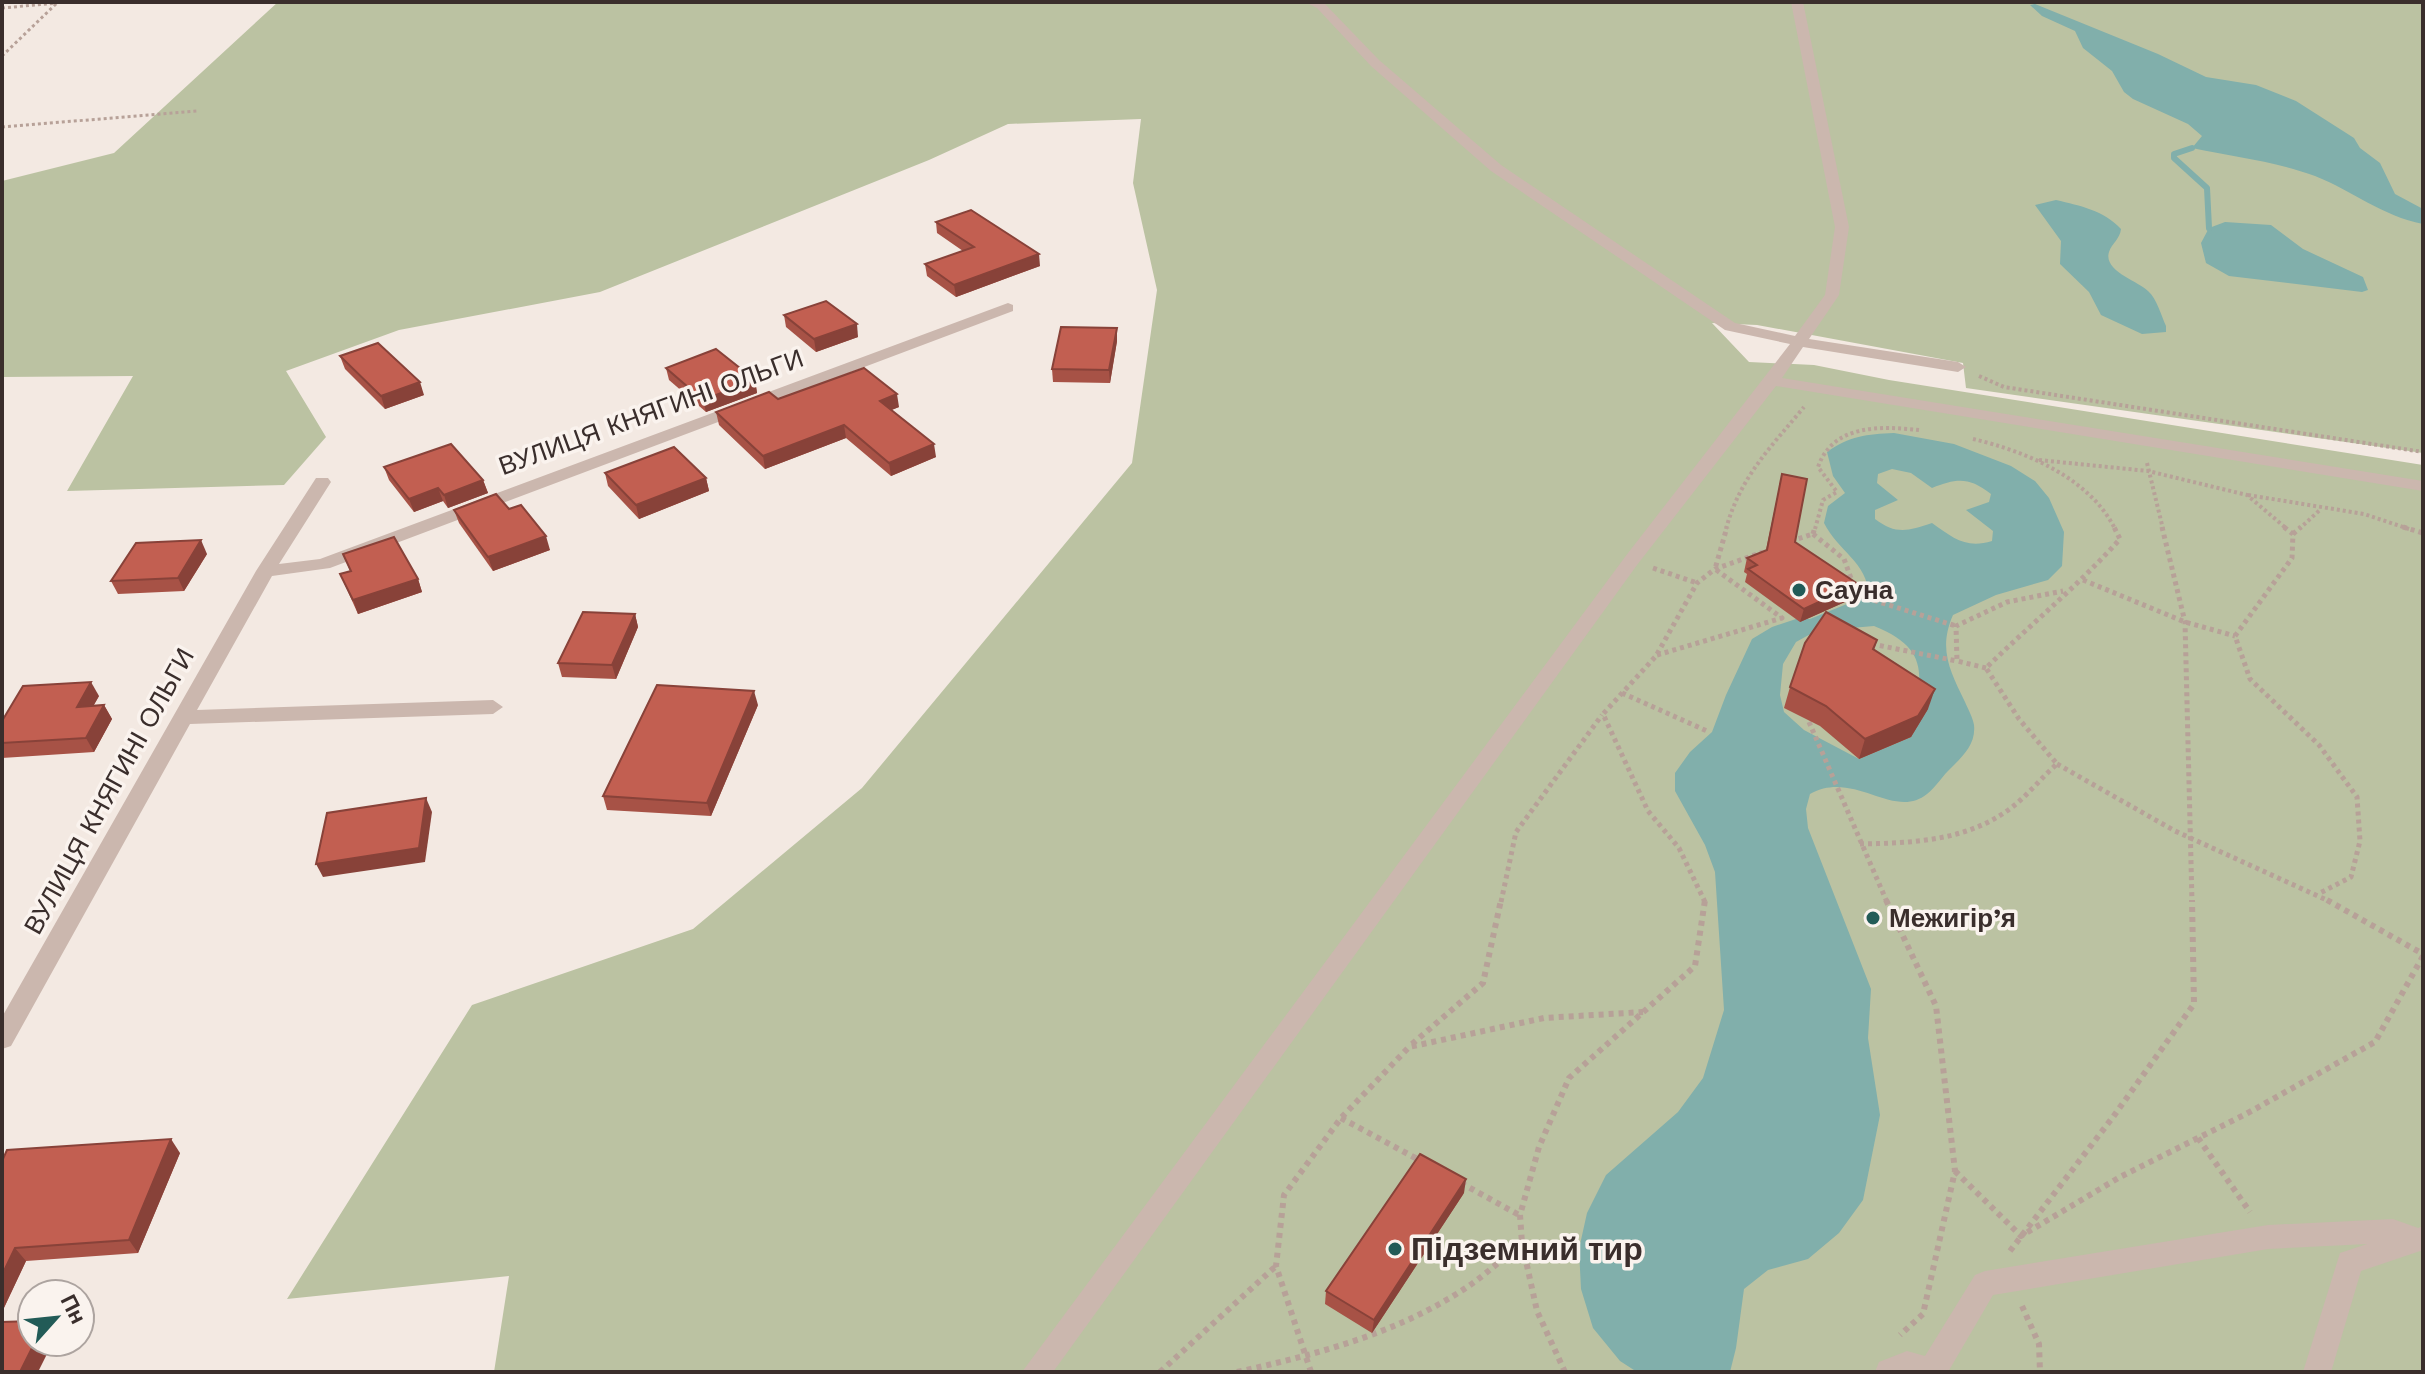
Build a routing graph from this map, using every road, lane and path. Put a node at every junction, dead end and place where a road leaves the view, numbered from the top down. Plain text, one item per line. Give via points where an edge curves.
1 (58, 2) edge
2 (1311, 2) edge
3 (1797, 2) edge
4 (2, 8) edge
5 (2, 56) edge
6 (197, 111) dead end
7 (2, 127) edge
8 (1008, 308) dead end
9 (1800, 342) junction
10 (1958, 367) joint
11 (1772, 381) junction
12 (1836, 391) junction
13 (1934, 432) dead end
14 (1963, 437) dead end
15 (2142, 441) junction
16 (2423, 452) edge
17 (2038, 460) junction
18 (2148, 471) junction
19 (322, 482) dead end
20 (2423, 486) edge
21 (2247, 495) junction
22 (2322, 509) junction
23 (2423, 533) edge
24 (1813, 534) junction
25 (2293, 534) junction
26 (1785, 544) edge
27 (1771, 549) edge
28 (1631, 561) junction
29 (1715, 569) junction
30 (265, 571) junction
31 (2083, 580) junction
32 (1697, 583) junction
33 (2065, 591) junction
34 (2185, 622) junction
35 (1956, 626) junction
36 (2235, 636) junction
37 (1863, 642) edge
38 (1656, 656) junction
39 (1957, 661) junction
40 (1986, 668) junction
41 (1622, 693) junction
42 (493, 707) dead end
43 (1603, 714) junction
44 (183, 717) junction
45 (1809, 722) edge
46 (1707, 731) dead end
47 (2057, 764) junction
48 (2189, 838) junction
49 (1860, 844) junction
50 (2318, 894) junction
51 (2423, 955) edge
52 (1646, 1011) junction
53 (2, 1039) edge
54 (1409, 1047) junction
55 (1341, 1118) junction
56 (2198, 1138) junction
57 (1423, 1163) edge
58 (1955, 1171) junction
59 (1451, 1177) edge
60 (1520, 1215) junction
61 (2021, 1236) junction
62 (2268, 1237) junction
63 (2420, 1239) edge
64 (1522, 1243) junction
65 (1276, 1266) junction
66 (2011, 1279) junction
67 (1892, 1343) dead end
68 (1306, 1358) junction
69 (1933, 1371) edge
70 (1036, 1372) edge
71 (1160, 1372) edge
72 (1237, 1372) edge
73 (1311, 1372) edge
74 (1565, 1372) edge
75 (1889, 1372) edge
76 (2040, 1372) edge
77 (2317, 1372) edge

1 - 4 path
1 - 5 path
2 - 9 street via 1496,168 1730,327
3 - 9 street via 1842,227 1832,295
6 - 7 path
8 - 30 street, ВУЛИЦЯ КНЯГИНІ ОЛЬГИ via 323,564
9 - 10 street
9 - 11 street
10 - 16 path via 2004,387
11 - 12 street
11 - 28 street
12 - 15 street
12 - 29 path via 1800,410 1753,469 1734,499
13 - 24 path via 1888,426 1837,436 1820,454 1818,467 1837,492 1823,500
14 - 17 path
15 - 18 path
15 - 20 street
17 - 18 path
17 - 31 path via 2104,510 2120,539
18 - 21 path
18 - 34 path
19 - 30 street, ВУЛИЦЯ КНЯГИНІ ОЛЬГИ
21 - 22 path
21 - 25 path
22 - 23 path via 2364,514
22 - 25 path
24 - 26 path
24 - 35 path via 1842,556 1857,595
25 - 36 path via 2292,558
27 - 29 path
28 - 32 path
28 - 70 street
29 - 32 path
29 - 38 path via 1782,618
30 - 44 street, ВУЛИЦЯ КНЯГИНІ ОЛЬГИ
31 - 33 path
31 - 34 path
32 - 38 path
33 - 35 path via 2002,603
33 - 40 path
34 - 36 path
34 - 48 path
35 - 39 path
36 - 50 path via 2250,679 2319,745 2357,797 2360,841 2351,877
37 - 39 path
38 - 41 path
39 - 40 path
40 - 47 path
41 - 43 path
41 - 46 path
42 - 44 street
43 - 52 path via 1648,811 1679,848 1705,899 1695,966
43 - 54 path via 1516,832 1483,983
44 - 53 street, ВУЛИЦЯ КНЯГИНІ ОЛЬГИ
45 - 49 path
47 - 48 path
47 - 49 path via 2013,806 1973,830 1929,842
48 - 50 path
48 - 61 path via 2194,1004
49 - 58 path via 1936,1006
50 - 51 path via 2382,926
51 - 56 path via 2375,1042
52 - 54 path via 1544,1018
52 - 60 path via 1569,1078 1539,1147
54 - 55 path
55 - 57 path
55 - 65 path via 1284,1195
56 - 61 path
56 - 62 path
58 - 61 path
58 - 67 path via 1923,1314
59 - 60 path
60 - 64 path
62 - 63 street via 2393,1231
62 - 66 street
63 - 77 street via 2350,1262
64 - 68 path via 1459,1292 1368,1339
64 - 74 path via 1537,1311
65 - 68 path
65 - 71 path
66 - 69 street via 1985,1284
66 - 76 path via 2039,1344
68 - 72 path
68 - 73 path
69 - 75 street via 1907,1365

